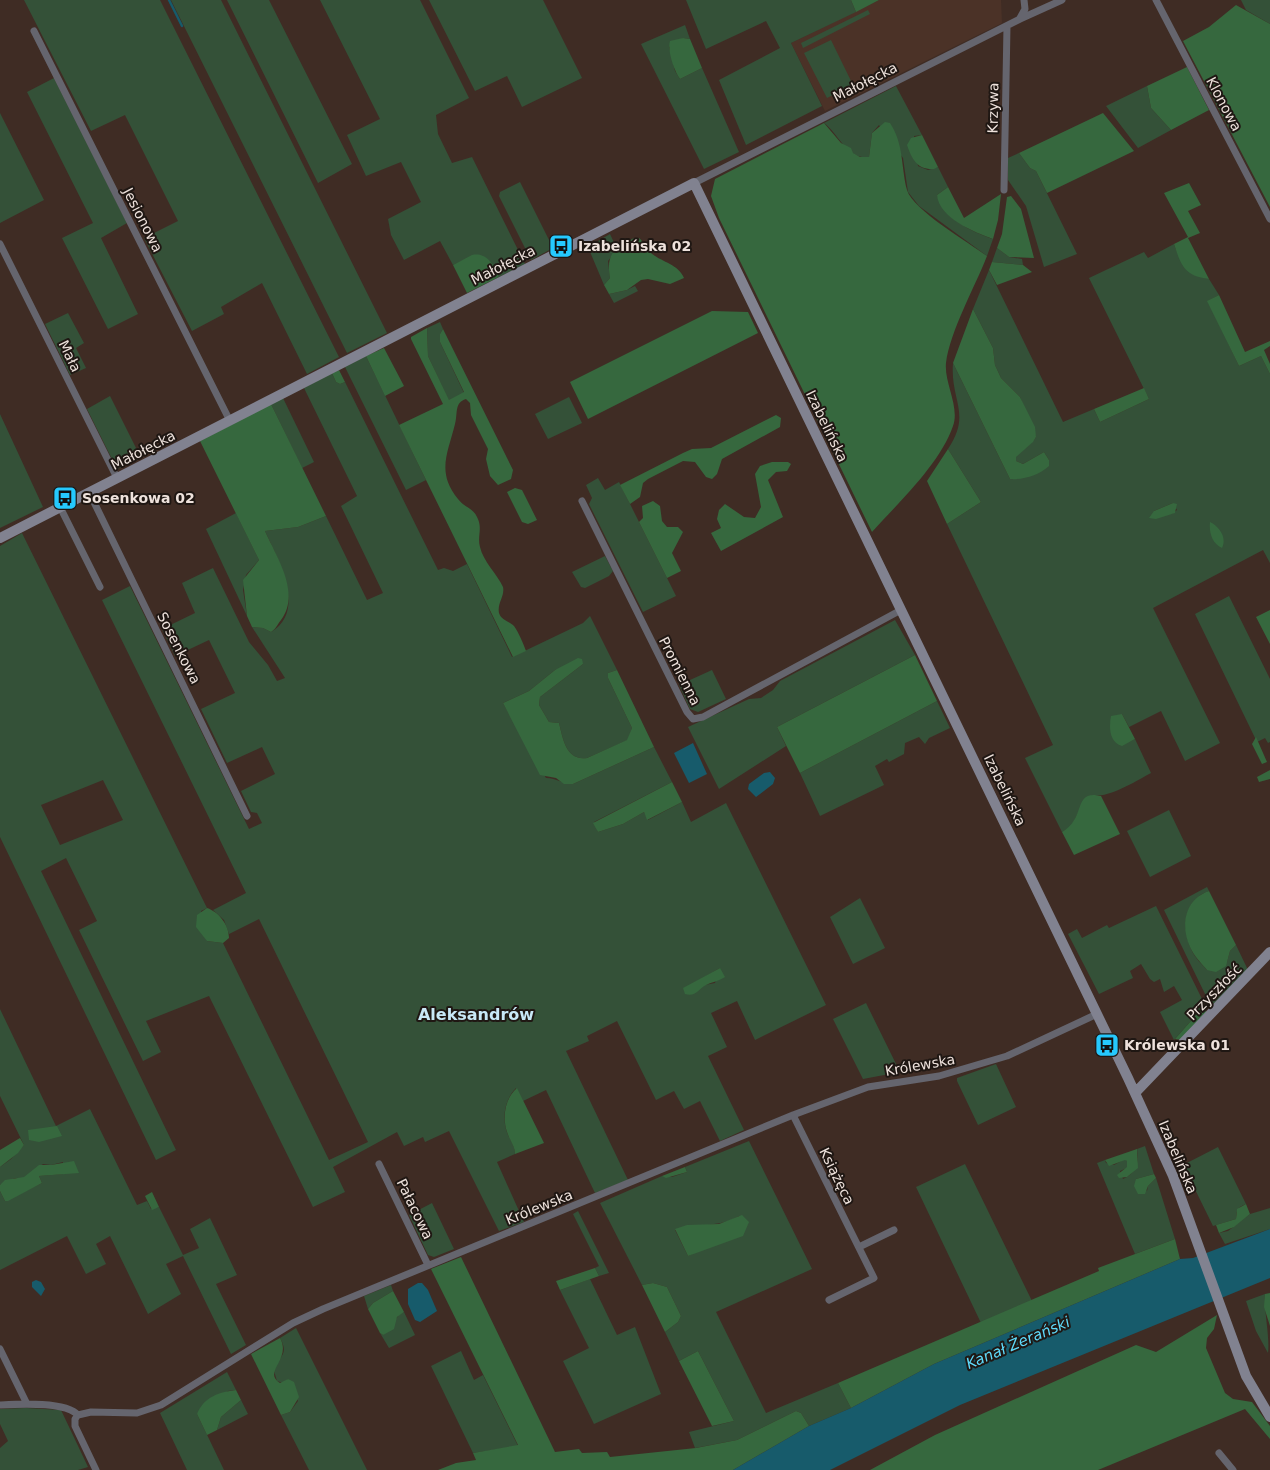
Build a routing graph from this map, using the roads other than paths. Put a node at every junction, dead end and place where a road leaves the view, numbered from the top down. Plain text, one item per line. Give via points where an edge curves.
1 (1024, 0) edge
2 (1062, 0) edge
3 (1156, 0) edge
4 (1020, 19) junction
5 (1007, 26) junction
6 (34, 31) dead end
7 (694, 183) junction
8 (1004, 190) dead end
9 (1270, 219) edge
10 (0, 244) edge
11 (230, 420) junction
12 (117, 478) junction
13 (89, 492) junction
14 (582, 501) dead end
15 (60, 507) junction
16 (0, 538) edge
17 (100, 587) dead end
18 (901, 610) junction
19 (247, 816) dead end
20 (1270, 952) edge
21 (1097, 1014) junction
22 (1135, 1093) junction
23 (793, 1115) junction
24 (379, 1164) dead end
25 (894, 1230) dead end
26 (859, 1247) junction
27 (428, 1265) junction
28 (829, 1300) dead end
29 (0, 1349) edge
30 (27, 1404) junction
31 (0, 1405) edge
32 (78, 1415) junction
33 (1270, 1417) edge
34 (1219, 1453) dead end
35 (96, 1470) edge
36 (1232, 1470) edge

1 - 4 street via 1025,9
2 - 4 street, Małołęcka
3 - 9 street, Klonowa
4 - 5 street, Małołęcka
5 - 7 street, Małołęcka
5 - 8 street, Krzywa
6 - 11 street, Jesionowa
7 - 11 street, Małołęcka
7 - 18 street, Izabelińska
10 - 12 street, Mała
11 - 12 street, Małołęcka
12 - 13 street, Małołęcka
13 - 15 street, Małołęcka
13 - 19 street, Sosenkowa
14 - 18 street, Promienna via 693,720
15 - 16 street, Małołęcka
15 - 17 street
18 - 21 street, Izabelińska
20 - 22 street, Przyszłość
21 - 22 street, Izabelińska
21 - 23 street, Królewska via 1008,1056 939,1076 868,1087
22 - 33 street, Izabelińska via 1173,1176 1246,1376
23 - 26 street, Książęca
23 - 27 street, Królewska
24 - 27 street, Pałacowa
25 - 26 street
26 - 28 street, Książęca via 874,1278
27 - 32 street, Królewska via 306,1316 161,1405 137,1413 91,1412
29 - 30 street
30 - 31 street, Królewska
30 - 32 street, Królewska via 63,1407
32 - 35 street via 76,1426
34 - 36 street

